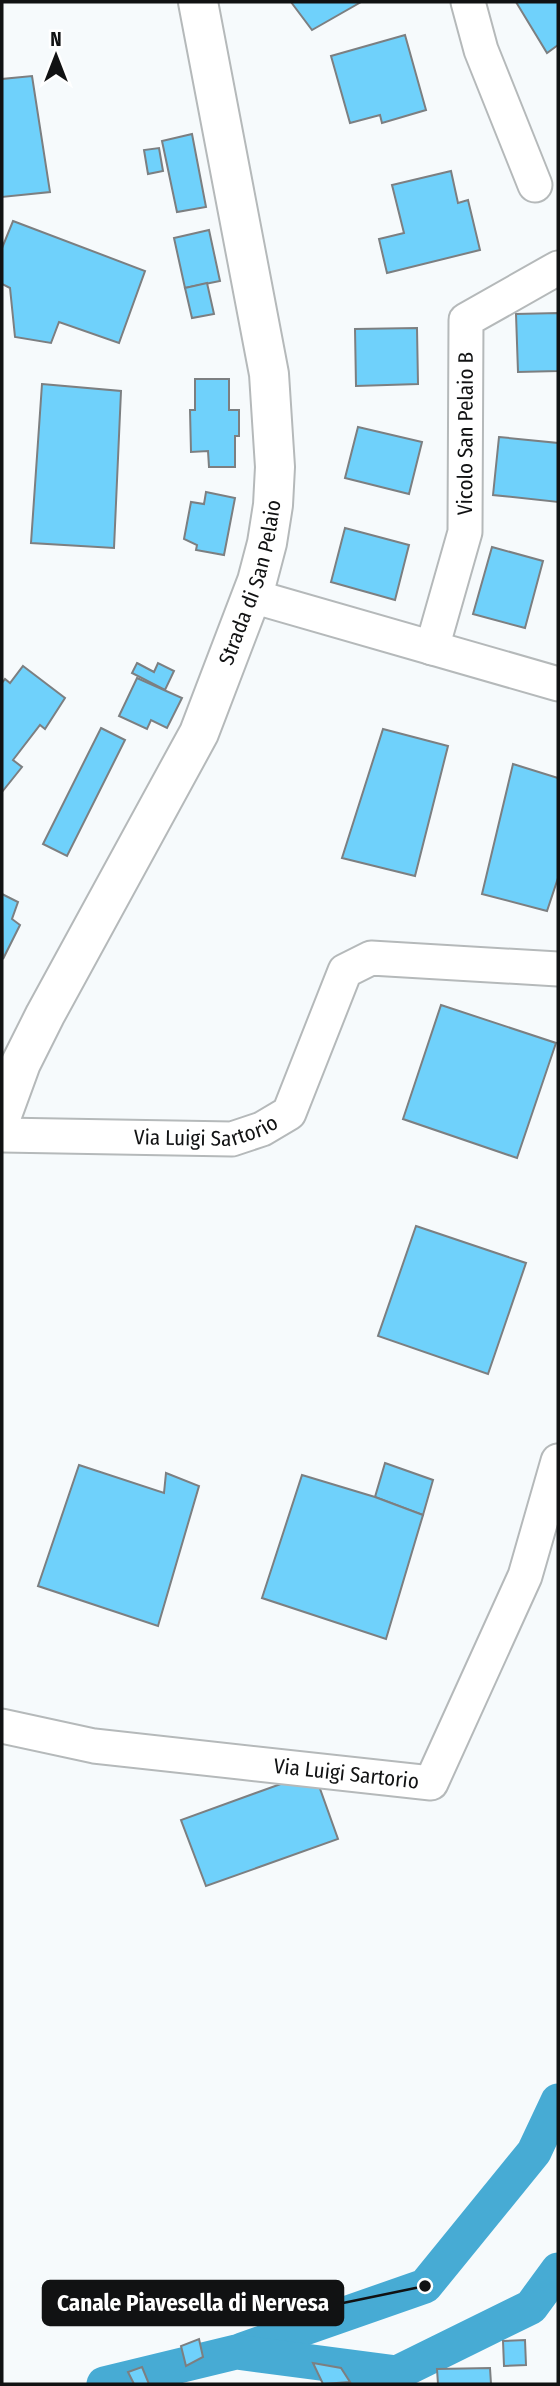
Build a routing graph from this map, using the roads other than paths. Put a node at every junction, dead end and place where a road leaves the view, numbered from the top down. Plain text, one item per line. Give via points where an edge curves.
1 (198, 2) edge
2 (468, 2) edge
3 (535, 185) dead end
4 (558, 268) edge
5 (252, 596) junction
6 (432, 649) junction
7 (558, 684) edge
8 (558, 969) edge
9 (2, 1115) edge
10 (2, 1135) edge
11 (558, 1461) edge
12 (2, 1726) edge

1 - 5 street, Strada di San Pelaio via 274,419 273,505
2 - 3 street via 481,50
4 - 6 street, Vicolo San Pelaio B via 466,320 465,532
5 - 6 street
5 - 9 street, Strada di San Pelaio via 199,733 51,1004 21,1063
6 - 7 street
8 - 10 street, Via Luigi Sartorio via 371,958 345,971 289,1113 232,1139
11 - 12 street, Via Luigi Sartorio via 525,1576 431,1783 94,1746

